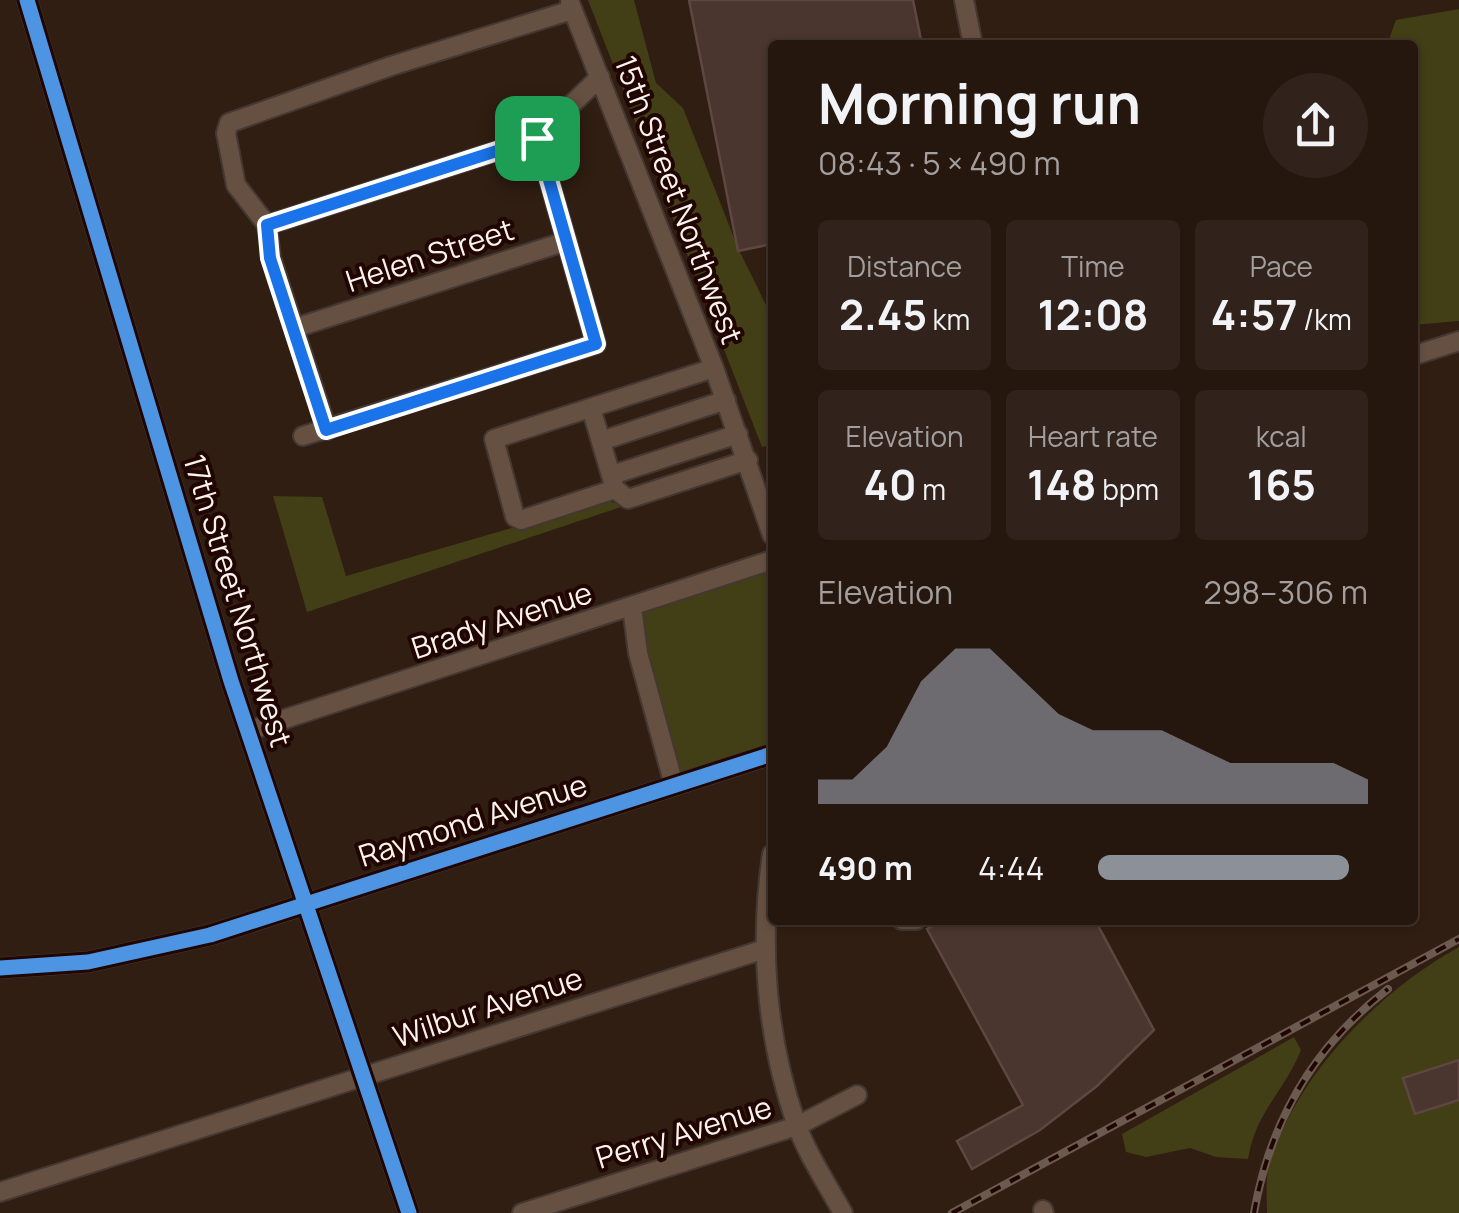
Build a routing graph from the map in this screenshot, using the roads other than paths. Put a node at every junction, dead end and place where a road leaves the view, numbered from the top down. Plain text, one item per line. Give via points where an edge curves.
1 (27, 0) edge
2 (964, 0) edge
3 (570, 5) edge
4 (971, 40) edge
5 (600, 76) junction
6 (537, 138) junction
7 (267, 225) junction
8 (567, 241) junction
9 (295, 328) junction
10 (1459, 341) edge
11 (1418, 354) edge
12 (714, 368) junction
13 (726, 400) junction
14 (591, 408) junction
15 (326, 430) junction
16 (738, 434) junction
17 (303, 436) dead end
18 (601, 441) junction
19 (748, 460) junction
20 (614, 482) junction
21 (768, 522) edge
22 (768, 561) edge
23 (632, 607) junction
24 (248, 731) junction
25 (768, 755) edge
26 (674, 785) junction
27 (304, 904) junction
28 (768, 908) edge
29 (765, 949) junction
30 (0, 968) edge
31 (361, 1078) junction
32 (857, 1095) dead end
33 (797, 1126) junction
34 (0, 1192) edge
35 (409, 1213) edge
36 (522, 1213) edge
37 (843, 1213) edge

1 - 24 street, 17th Street Northwest
2 - 4 street
3 - 5 street, 15th Street Northwest
3 - 7 street via 229,123 236,184
5 - 6 street
5 - 12 street, 15th Street Northwest
6 - 7 street
6 - 8 street
7 - 9 street via 270,258
8 - 9 street, Helen Street
8 - 15 street via 596,338 592,348
9 - 15 street
10 - 11 street
12 - 13 street, 15th Street Northwest
12 - 14 street
13 - 16 street, 15th Street Northwest
13 - 18 street
14 - 18 street
14 - 20 street via 492,445 521,520
15 - 17 street
16 - 19 street, 15th Street Northwest
16 - 20 street
18 - 20 street
19 - 20 street via 628,499
19 - 21 street, 15th Street Northwest
22 - 23 street, Brady Avenue
23 - 24 street, Brady Avenue
23 - 26 street
24 - 27 street, 17th Street Northwest
25 - 26 street, Raymond Avenue
26 - 27 street, Raymond Avenue
27 - 30 street, Raymond Avenue via 190,940 88,962
27 - 31 street, 17th Street Northwest
28 - 29 street
29 - 31 street, Wilbur Avenue
29 - 33 street via 772,1019
31 - 34 street, Wilbur Avenue
31 - 35 street, 17th Street Northwest
32 - 33 street, Perry Avenue
33 - 36 street, Perry Avenue
33 - 37 street

